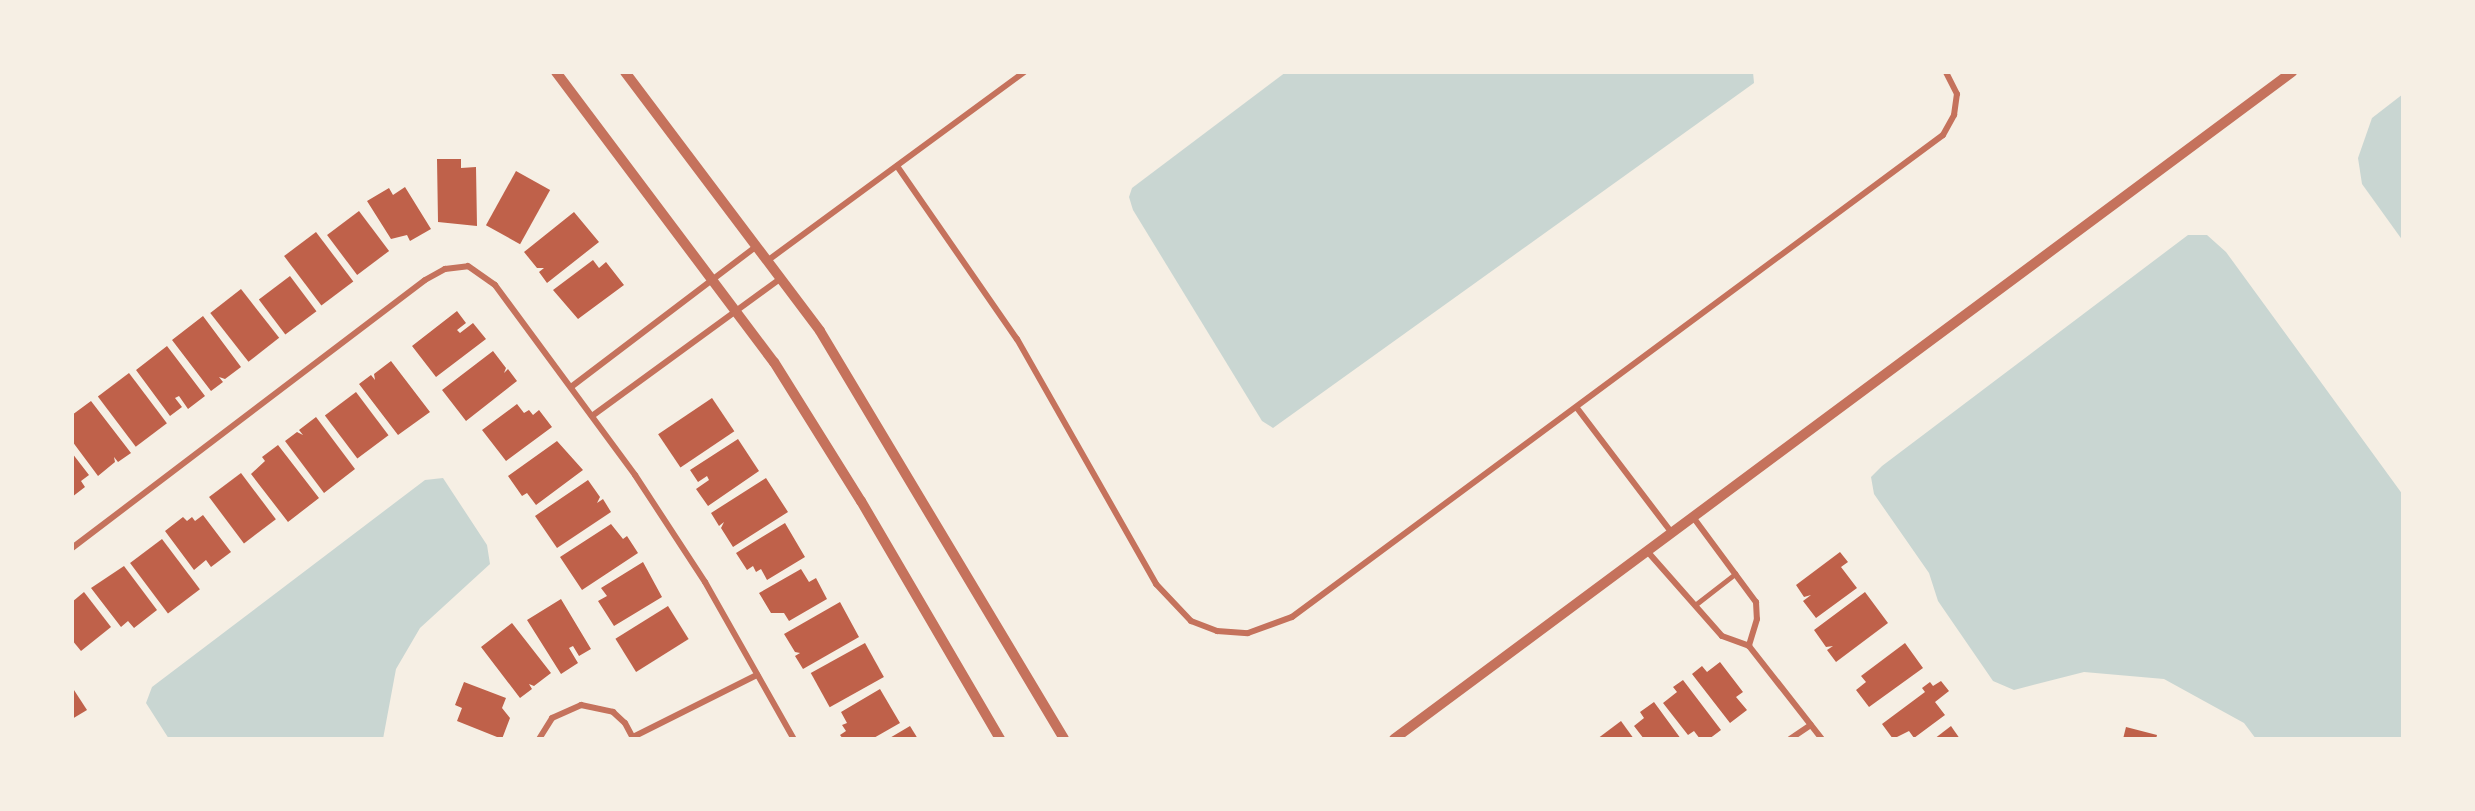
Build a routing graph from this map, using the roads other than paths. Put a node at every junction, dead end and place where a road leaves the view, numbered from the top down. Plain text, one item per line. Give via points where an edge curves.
1 (556, 72) edge
2 (625, 72) edge
3 (1024, 72) edge
4 (1946, 72) edge
5 (2292, 72) edge
6 (897, 165) junction
7 (757, 246) junction
8 (767, 261) junction
9 (781, 278) junction
10 (714, 280) junction
11 (737, 310) junction
12 (571, 387) junction
13 (1577, 408) junction
14 (592, 416) junction
15 (1693, 517) junction
16 (1672, 533) junction
17 (72, 548) edge
18 (1647, 551) junction
19 (1735, 574) junction
20 (1695, 606) junction
21 (1749, 646) junction
22 (757, 675) junction
23 (1811, 725) junction
24 (633, 738) edge
25 (540, 739) edge
26 (794, 739) edge
27 (1000, 739) edge
28 (1064, 739) edge
29 (1394, 739) edge
30 (1790, 739) edge
31 (1822, 739) edge

1 - 10 street
2 - 7 street
3 - 6 street
4 - 13 street via 1957,94 1954,115 1943,135
5 - 15 street
6 - 8 street
6 - 13 street via 1017,339 1156,584 1191,621 1217,631 1248,633 1292,617
7 - 8 street
7 - 10 street
8 - 9 street
9 - 11 street
9 - 28 street via 820,331 903,464
10 - 11 street
10 - 12 street
11 - 14 street
11 - 27 street via 861,501
12 - 14 street
12 - 17 street via 495,285 468,266 445,269 425,280
13 - 16 street
14 - 22 street via 705,582
15 - 16 street
15 - 19 street
16 - 18 street
18 - 20 street
18 - 29 street
19 - 20 lane
19 - 21 street via 1756,602 1757,619
20 - 21 street via 1722,636
21 - 23 street
22 - 24 street
22 - 26 street
23 - 30 street
23 - 31 street
24 - 25 street via 613,712 581,705 552,718

